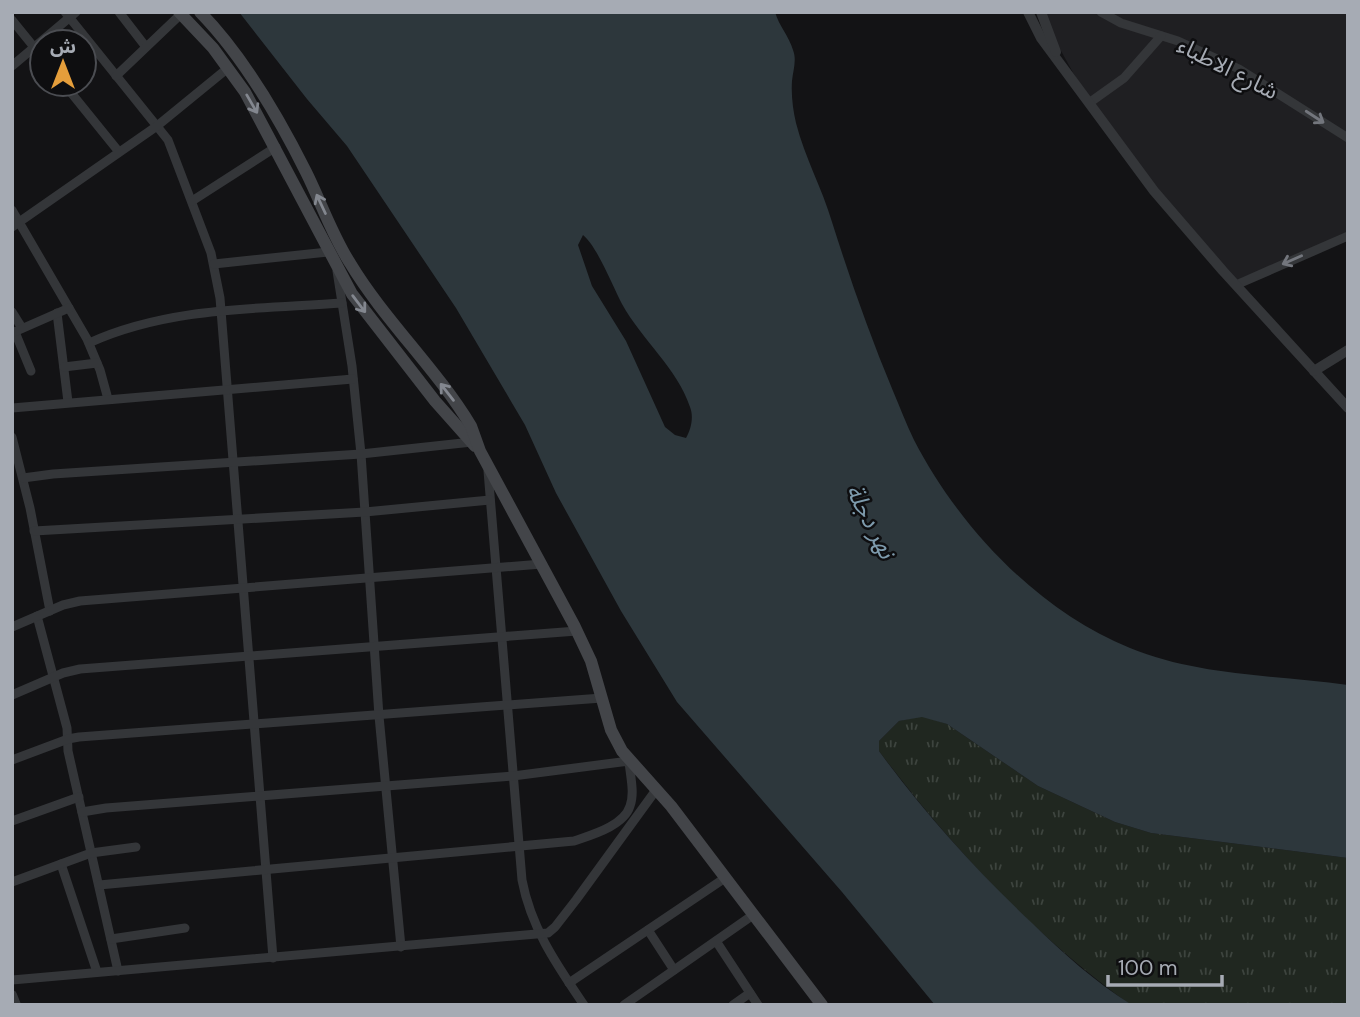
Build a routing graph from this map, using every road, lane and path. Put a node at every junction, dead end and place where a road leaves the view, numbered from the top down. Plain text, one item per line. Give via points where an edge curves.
1 (120, 12) edge
2 (200, 12) edge
3 (1028, 12) edge
4 (1041, 12) edge
5 (1101, 12) edge
6 (180, 13) edge
7 (70, 14) edge
8 (12, 20) edge
9 (55, 28) edge
10 (1161, 36) junction
11 (28, 40) edge
12 (146, 47) junction
13 (28, 52) edge
14 (1059, 61) junction
15 (12, 65) edge
16 (228, 68) junction
17 (116, 76) junction
18 (75, 98) edge
19 (1089, 103) junction
20 (157, 126) junction
21 (1348, 138) edge
22 (276, 147) junction
23 (119, 152) junction
24 (192, 201) junction
25 (12, 211) edge
26 (16, 224) edge
27 (1348, 236) edge
28 (328, 252) junction
29 (214, 264) junction
30 (337, 269) junction
31 (1236, 285) junction
32 (342, 303) junction
33 (69, 308) junction
34 (12, 312) edge
35 (221, 312) junction
36 (57, 313) junction
37 (16, 331) edge
38 (89, 343) junction
39 (1348, 350) edge
40 (97, 363) junction
41 (64, 367) junction
42 (1314, 370) junction
43 (31, 371) dead end
44 (353, 379) junction
45 (227, 389) junction
46 (108, 399) junction
47 (68, 402) junction
48 (12, 408) edge
49 (1348, 408) edge
50 (12, 437) edge
51 (476, 447) junction
52 (361, 454) junction
53 (233, 462) junction
54 (488, 466) junction
55 (23, 478) junction
56 (490, 500) junction
57 (365, 512) junction
58 (238, 520) junction
59 (34, 531) junction
60 (542, 564) junction
61 (496, 569) junction
62 (370, 579) junction
63 (243, 589) junction
64 (50, 611) junction
65 (37, 616) junction
66 (12, 627) edge
67 (577, 632) junction
68 (501, 638) junction
69 (374, 648) junction
70 (250, 658) junction
71 (53, 677) junction
72 (12, 695) edge
73 (602, 698) junction
74 (507, 706) junction
75 (379, 716) junction
76 (256, 724) junction
77 (68, 739) junction
78 (12, 760) edge
79 (629, 761) junction
80 (513, 776) junction
81 (386, 785) junction
82 (656, 790) junction
83 (261, 795) junction
84 (79, 797) junction
85 (82, 812) junction
86 (12, 821) edge
87 (519, 846) junction
88 (136, 847) dead end
89 (91, 853) junction
90 (392, 857) junction
91 (61, 864) junction
92 (266, 869) junction
93 (725, 878) junction
94 (12, 882) edge
95 (99, 886) junction
96 (753, 915) junction
97 (185, 928) dead end
98 (648, 930) junction
99 (540, 935) junction
100 (111, 939) junction
101 (716, 941) junction
102 (401, 947) junction
103 (273, 958) junction
104 (674, 970) junction
105 (118, 971) junction
106 (97, 972) junction
107 (12, 979) edge
108 (569, 983) junction
109 (750, 993) junction
110 (12, 995) edge
111 (16, 1005) edge
112 (584, 1005) edge
113 (624, 1005) edge
114 (733, 1005) edge
115 (758, 1005) edge
116 (822, 1005) edge

1 - 12 street
51 -> 2 main road via 463,413 347,259 306,171 257,84
3 - 14 street
4 - 14 street
5 - 10 street, شارع الاطباء
6 - 12 street
6 - 16 main road
7 - 9 street
7 - 17 street
8 - 11 street
10 - 19 street via 1124,78
10 -> 21 street, شارع الاطباء via 1244,72
12 - 17 street
13 - 15 street
14 - 19 street
16 - 20 street
16 -> 22 main road
17 - 20 street
18 - 23 street
19 - 31 street via 1154,191
20 - 23 street
20 - 24 street
22 - 24 street
22 - 28 main road
23 - 26 street
24 - 29 street
25 - 26 street
26 - 33 street
27 -> 31 street
28 - 29 street
28 - 30 main road
29 - 35 street
30 - 32 street
30 -> 51 main road via 374,323
31 - 42 street
32 - 35 street
32 - 44 street
33 - 36 street
33 - 38 street
34 - 37 street
35 - 38 street via 158,320
35 - 45 street
36 - 37 street
36 - 41 street
37 - 43 street
38 - 40 street
39 - 42 street
40 - 41 street
40 - 46 street
41 - 47 street
42 - 49 street
44 - 45 street
44 - 52 street
45 - 46 street
45 - 53 street
46 - 47 street
47 - 48 street
50 - 55 street
51 - 52 street
51 - 54 main road
52 - 53 street
52 - 57 street
53 - 55 street
53 - 58 street
54 - 56 street
54 - 60 main road
55 - 59 street
56 - 57 street
56 - 61 street
57 - 58 street
57 - 62 street
58 - 59 street
58 - 63 street
59 - 64 street
60 - 61 street
60 - 67 main road
61 - 62 street
61 - 68 street
62 - 63 street
62 - 69 street
63 - 64 street via 80,601
63 - 70 street
64 - 65 street
65 - 66 street
65 - 71 street
67 - 68 street
67 - 73 main road
68 - 69 street
68 - 74 street
69 - 70 street
69 - 75 street
70 - 71 street via 80,670
70 - 76 street
71 - 72 street
71 - 77 street
73 - 74 street
73 - 79 main road via 611,730
74 - 75 street
74 - 80 street
75 - 76 street
75 - 81 street
76 - 77 street
76 - 83 street
77 - 78 street
77 - 84 street
79 - 80 street
79 - 82 main road
79 - 87 street via 632,799 619,820 574,841
80 - 81 street
80 - 87 street
81 - 83 street
81 - 90 street
82 - 93 main road
82 - 99 street via 555,927
83 - 85 street
83 - 92 street
84 - 85 street
84 - 86 street
85 - 89 street
87 - 90 street
87 - 99 street via 525,900
88 - 89 street
89 - 91 street
89 - 95 street
90 - 92 street
90 - 102 street
91 - 94 street
91 - 106 street
92 - 95 street
92 - 103 street
93 - 96 main road
93 - 98 street
95 - 100 street
96 - 101 street
96 - 116 main road
97 - 100 street
98 - 104 street
98 - 108 street
99 - 102 street
99 - 108 street
100 - 105 street
101 - 104 street
101 - 109 street
102 - 103 street
103 - 105 street
104 - 113 street
105 - 106 street
106 - 107 street
108 - 112 street
109 - 114 street
109 - 115 street
110 - 111 street

